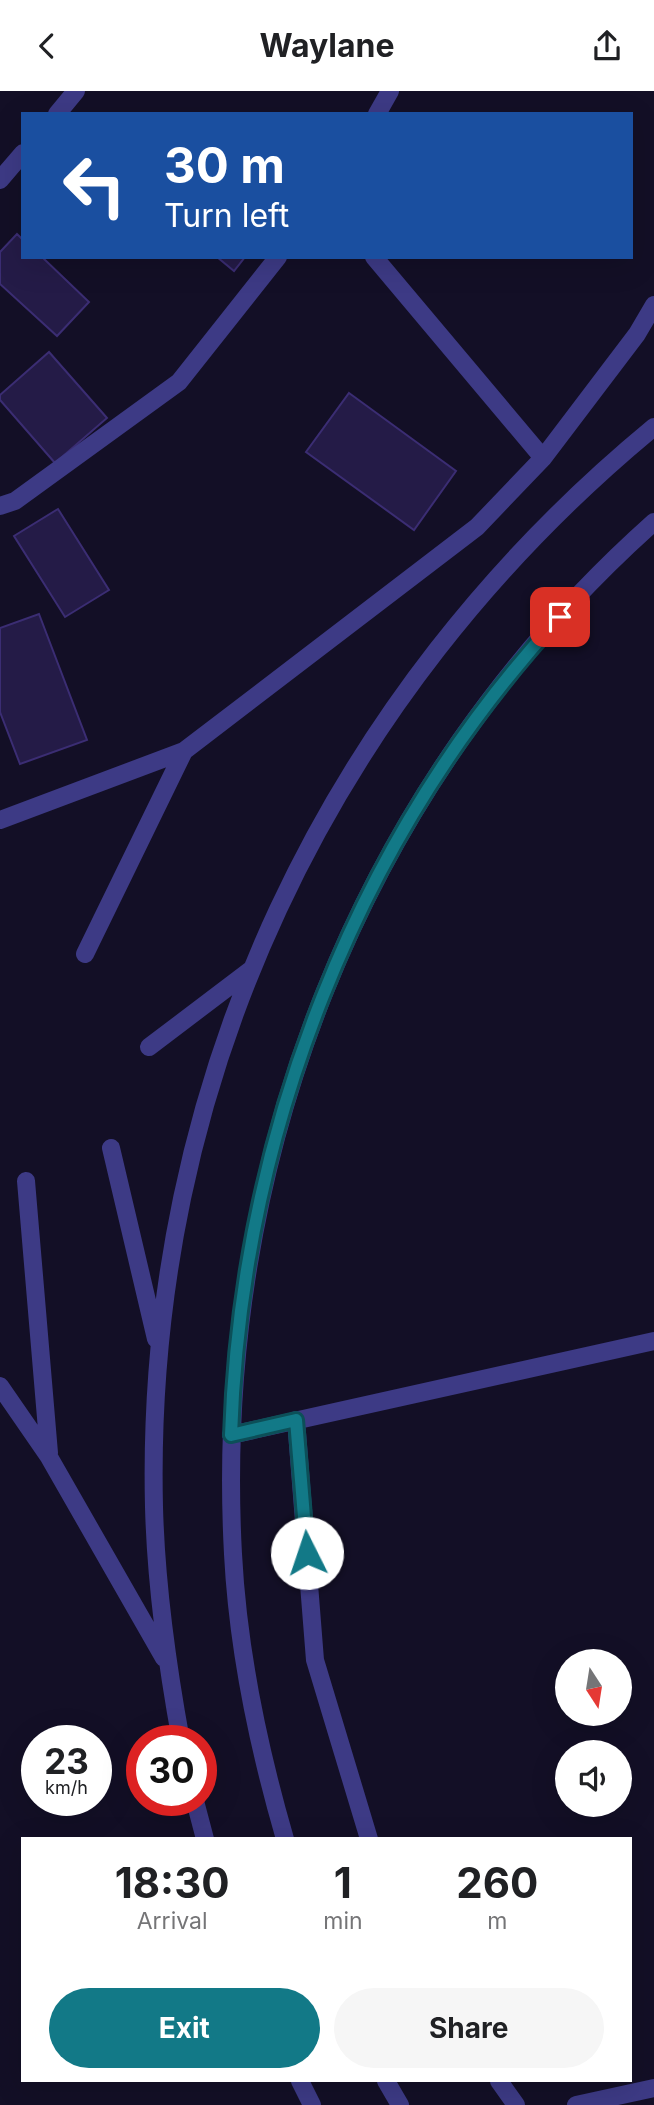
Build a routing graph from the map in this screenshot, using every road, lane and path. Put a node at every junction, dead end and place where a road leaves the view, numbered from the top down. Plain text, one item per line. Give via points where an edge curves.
1 (76, 91) edge
2 (390, 91) edge
3 (59, 112) edge
4 (378, 112) edge
5 (21, 155) edge
6 (0, 180) edge
7 (276, 259) edge
8 (376, 259) edge
9 (654, 305) edge
10 (654, 325) edge
11 (637, 334) junction
12 (654, 427) edge
13 (543, 458) junction
14 (0, 506) edge
15 (654, 522) edge
16 (184, 751) junction
17 (0, 820) edge
18 (85, 954) dead end
19 (252, 969) junction
20 (149, 1047) dead end
21 (111, 1149) dead end
22 (26, 1181) dead end
23 (654, 1341) edge
24 (159, 1350) junction
25 (0, 1386) edge
26 (296, 1420) junction
27 (231, 1435) junction
28 (49, 1457) junction
29 (167, 1664) junction
30 (178, 1725) edge
31 (199, 1816) edge
32 (204, 1837) edge
33 (284, 1837) edge
34 (368, 1837) edge
35 (300, 2082) edge
36 (387, 2082) edge
37 (500, 2082) edge
38 (654, 2088) edge
39 (312, 2105) edge
40 (400, 2105) edge
41 (516, 2105) edge
42 (576, 2105) edge

1 - 3 street
2 - 4 street
5 - 6 street
7 - 14 street via 179,382 15,501
8 - 13 street
9 - 11 street
10 - 11 street
11 - 13 street
12 - 19 street via 556,513 501,570 403,693 319,826
13 - 16 street via 477,527
15 - 27 street via 543,635 494,695 408,822 338,959 309,1030 265,1177 238,1328
16 - 17 street
16 - 18 street
19 - 20 street
19 - 24 street via 224,1042 189,1169
21 - 24 street
22 - 28 street
23 - 26 street
24 - 29 street via 154,1507
25 - 28 street
26 - 27 street
26 - 34 street via 315,1660
27 - 33 street via 233,1558 241,1634 269,1785
28 - 29 street
29 - 30 street
31 - 32 street
35 - 39 street
36 - 40 street
37 - 41 street
38 - 42 street

